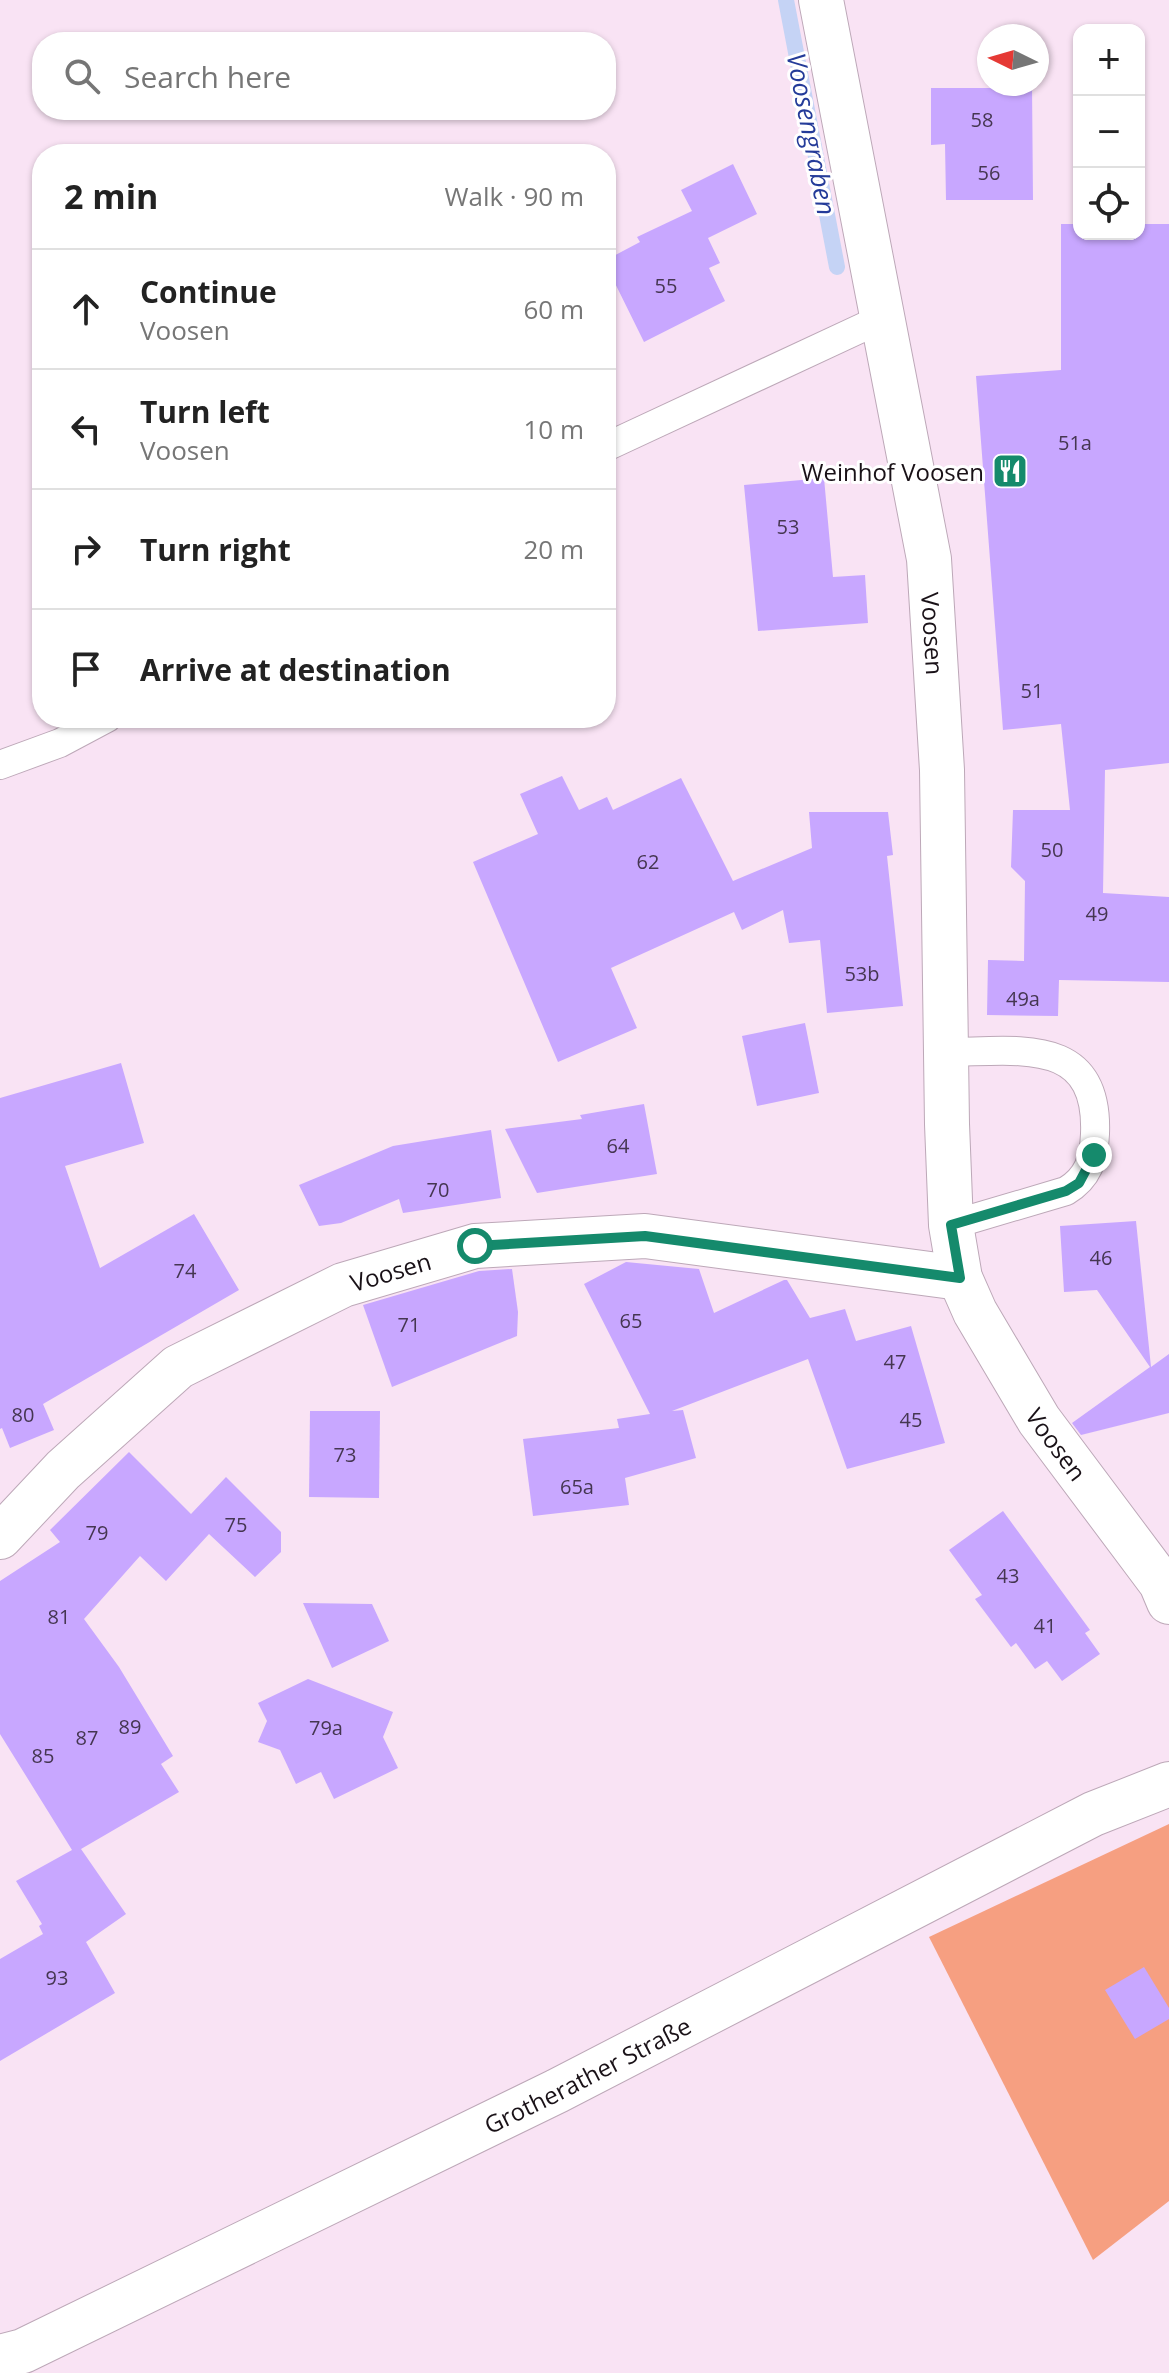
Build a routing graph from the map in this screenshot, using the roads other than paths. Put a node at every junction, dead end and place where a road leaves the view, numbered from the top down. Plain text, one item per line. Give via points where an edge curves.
1 (821, 0) edge
2 (883, 318) junction
3 (616, 442) edge
4 (88, 728) edge
5 (0, 765) edge
6 (945, 1052) junction
7 (951, 1225) junction
8 (960, 1278) junction
9 (0, 1537) edge
10 (1166, 1592) edge
11 (1169, 1784) edge
12 (0, 2357) edge

1 - 2 street, Voosen
2 - 3 lane
2 - 6 street, Voosen via 929,559 942,770
4 - 5 lane
6 - 7 street, Voosen
6 - 7 lane via 1031,1053 1064,1060 1080,1073 1095,1107 1094,1155 1079,1183
7 - 8 street, Voosen
8 - 9 street, Voosen via 645,1236 475,1246 343,1285 178,1367 63,1470
8 - 10 street, Voosen via 1039,1420
11 - 12 street, Grotherather Straße via 1093,1814 543,2098 23,2351

